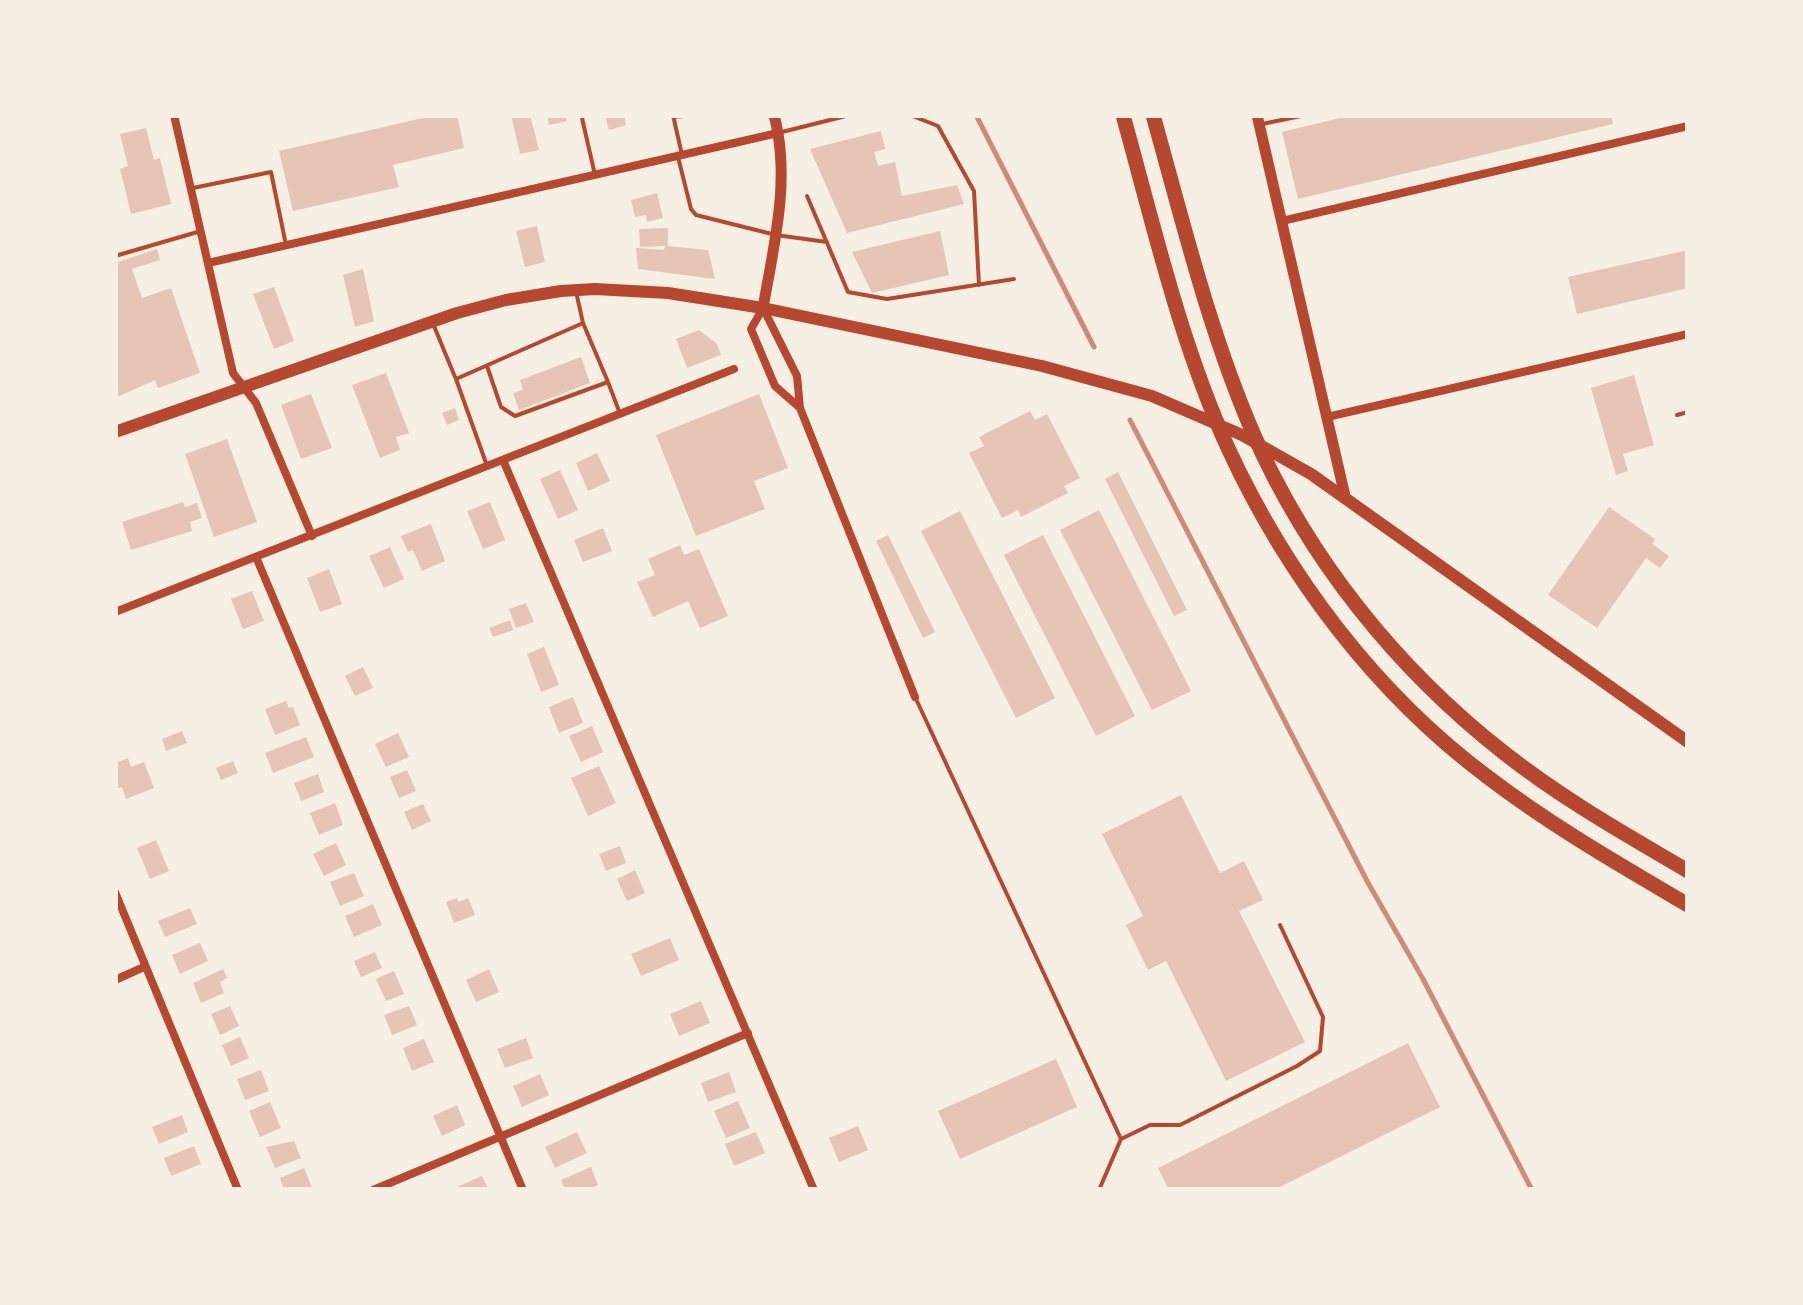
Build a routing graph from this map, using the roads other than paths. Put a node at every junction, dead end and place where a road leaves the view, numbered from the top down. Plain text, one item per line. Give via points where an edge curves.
1 (174, 115) edge
2 (585, 115) edge
3 (695, 115) edge
4 (774, 115) edge
5 (850, 115) edge
6 (910, 115) edge
7 (1123, 115) edge
8 (1154, 115) edge
9 (1306, 115) edge
10 (673, 116) edge
11 (1258, 120) edge
12 (1688, 126) edge
13 (778, 133) junction
14 (680, 156) junction
15 (595, 175) junction
16 (191, 189) junction
17 (807, 196) dead end
18 (1282, 221) junction
19 (201, 231) junction
20 (776, 235) junction
21 (827, 242) junction
22 (286, 246) junction
23 (115, 256) edge
24 (208, 263) junction
25 (1014, 279) dead end
26 (978, 285) junction
27 (576, 291) junction
28 (763, 308) junction
29 (432, 322) junction
30 (582, 323) junction
31 (1688, 334) edge
32 (487, 366) junction
33 (734, 369) dead end
34 (456, 380) junction
35 (608, 382) junction
36 (244, 387) junction
37 (800, 408) junction
38 (1688, 412) edge
39 (620, 414) junction
40 (1676, 416) dead end
41 (1327, 417) junction
42 (115, 432) edge
43 (503, 460) junction
44 (488, 468) junction
45 (1345, 496) junction
46 (312, 536) junction
47 (256, 557) junction
48 (115, 612) edge
49 (915, 697) joint
50 (1688, 742) edge
51 (1688, 871) edge
52 (115, 892) edge
53 (1688, 905) edge
54 (1280, 925) dead end
55 (144, 968) junction
56 (115, 980) edge
57 (748, 1033) junction
58 (499, 1136) junction
59 (1121, 1139) junction
60 (238, 1190) edge
61 (373, 1190) edge
62 (522, 1190) edge
63 (814, 1190) edge
64 (1099, 1190) edge

1 - 16 street
2 - 15 lane
3 - 10 lane
4 - 13 main road
5 - 13 lane
6 - 26 lane via 938,126 974,192
7 - 53 highway via 1183,327 1227,447 1288,558 1356,652 1418,718 1560,828
8 - 51 highway via 1211,318 1254,435 1312,543 1391,647 1439,697 1575,803
9 - 11 lane
10 - 14 lane
11 - 18 main road
12 - 18 street
13 - 14 street
13 - 20 main road via 782,188
14 - 15 street
14 - 20 lane via 696,216
15 - 22 street
16 - 19 street
16 - 22 lane via 271,172
17 - 21 lane
18 - 41 main road
19 - 23 lane
19 - 24 street
20 - 21 lane
20 - 28 main road
21 - 26 lane via 848,292 887,299
22 - 24 street
24 - 36 street via 233,373
25 - 26 lane
27 - 28 main road via 668,293
27 - 29 main road via 506,300
27 - 30 lane
28 - 37 street via 797,376
28 - 37 street via 751,329 775,386
28 - 45 main road via 1084,375 1152,396 1242,435
29 - 34 lane
29 - 36 main road
30 - 32 lane
30 - 35 lane
31 - 41 street
32 - 34 lane
32 - 35 lane via 501,406 515,416
33 - 39 street
34 - 44 lane
35 - 39 lane
36 - 42 main road
36 - 46 street
37 - 49 street
38 - 40 lane
39 - 43 street
41 - 45 main road
43 - 44 street
43 - 57 street
44 - 46 street
45 - 50 main road
46 - 47 street
47 - 48 street
47 - 58 street
49 - 59 lane
52 - 55 street
54 - 59 lane via 1323,1018 1320,1052 1180,1125 1150,1125
55 - 56 street
55 - 60 street
57 - 58 street
57 - 63 street
58 - 61 street
58 - 62 street
59 - 64 lane

